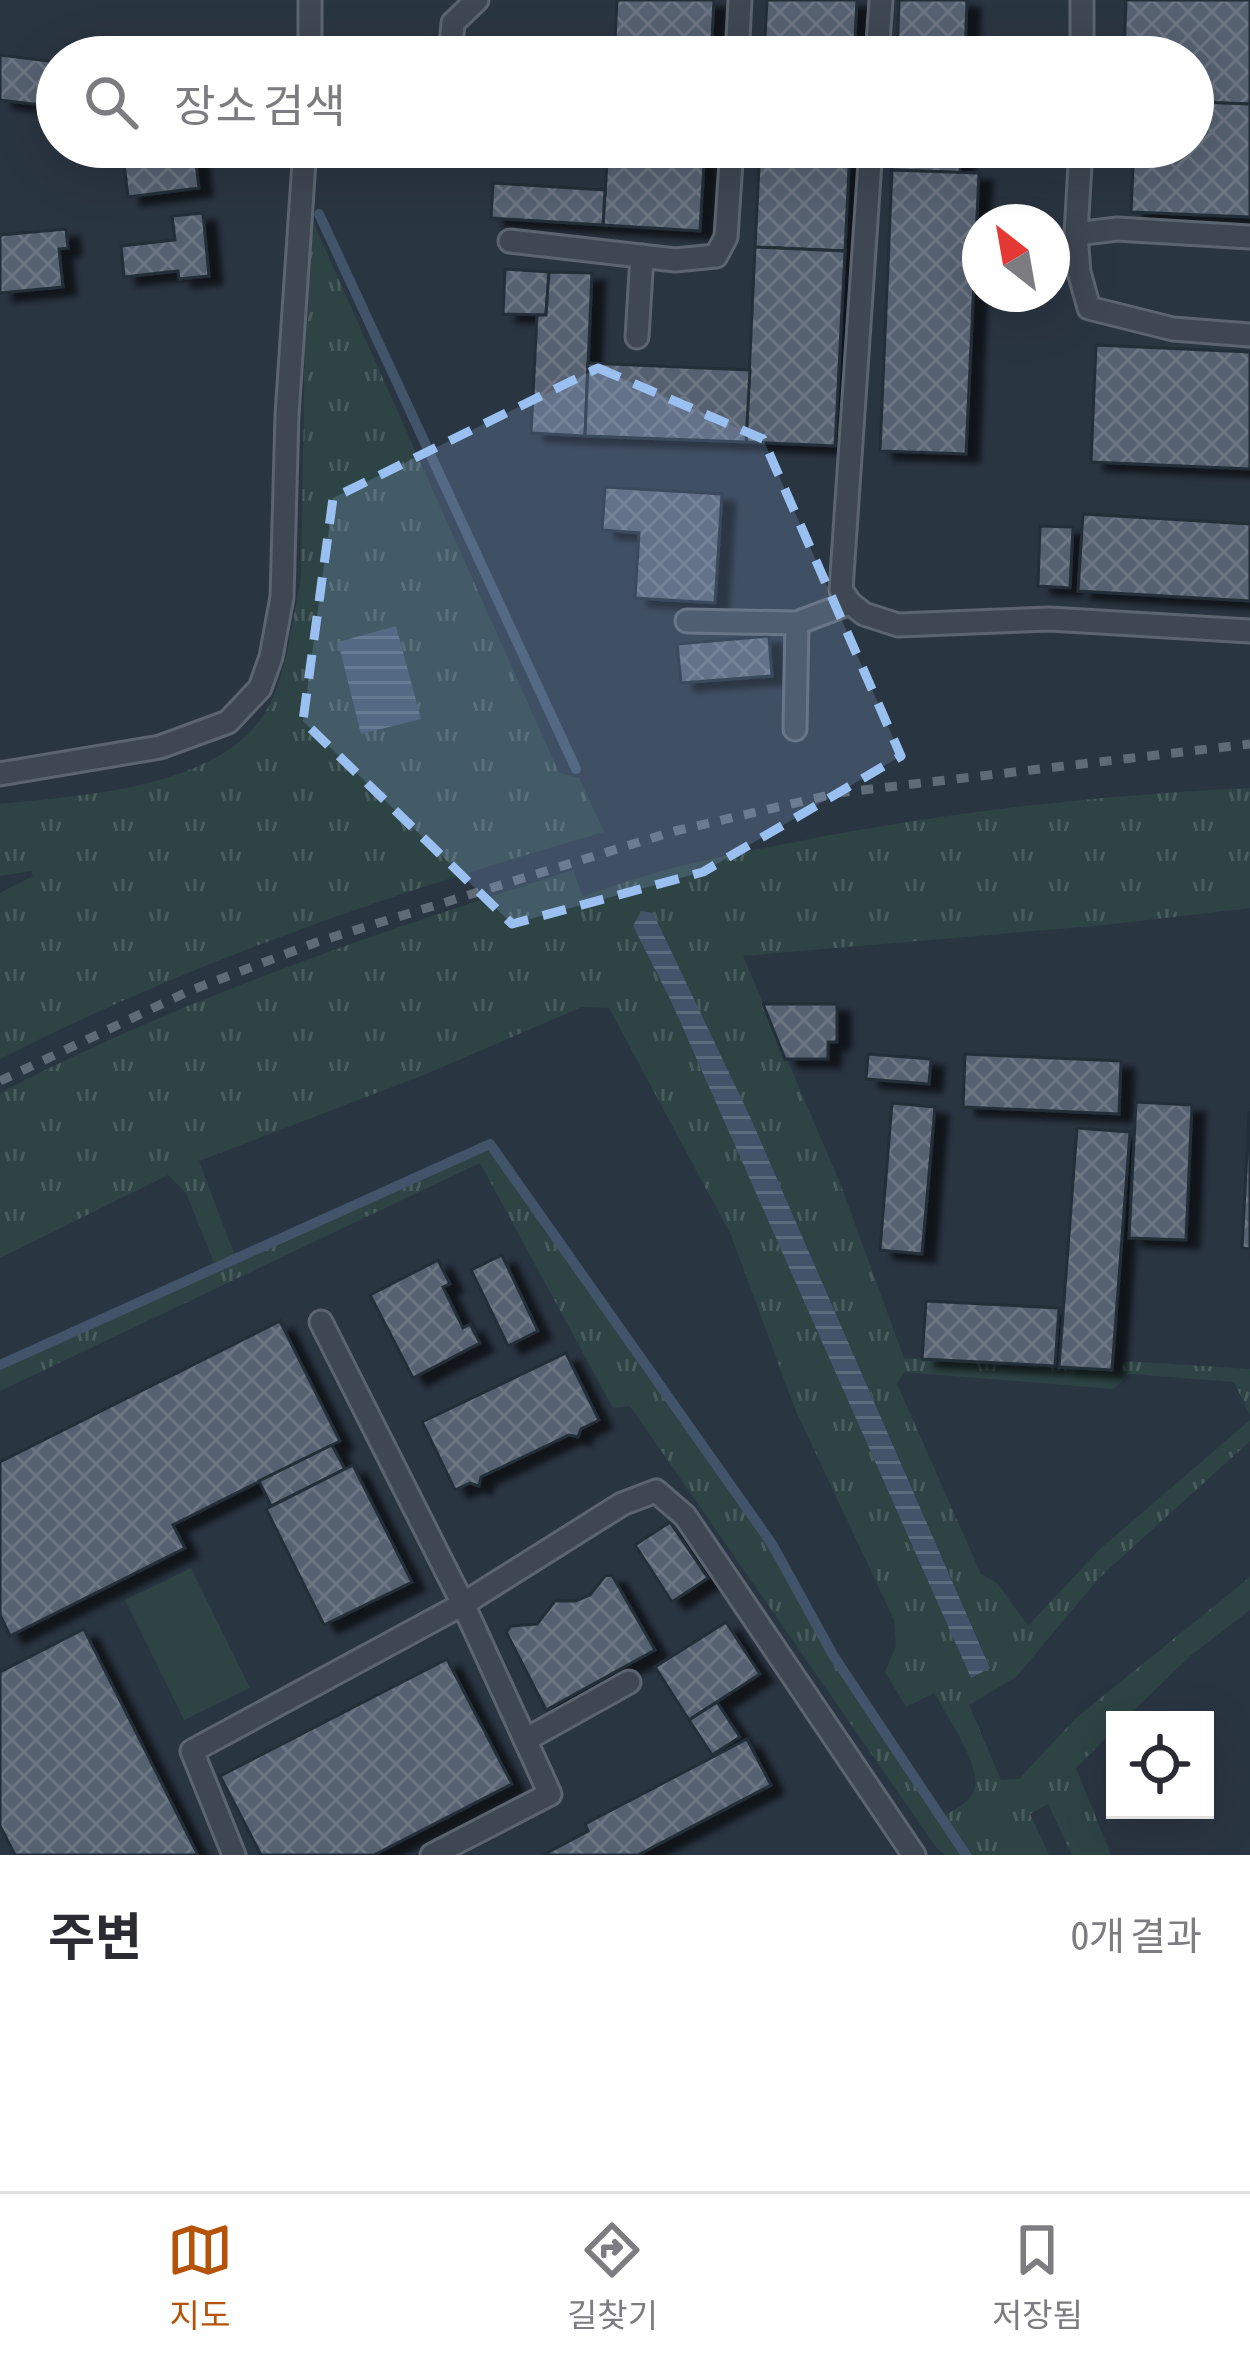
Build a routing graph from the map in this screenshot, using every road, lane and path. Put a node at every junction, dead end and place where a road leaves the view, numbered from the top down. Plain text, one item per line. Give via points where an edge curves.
1 (310, 0) edge
2 (477, 0) edge
3 (740, 0) edge
4 (880, 0) edge
5 (1082, 0) edge
6 (310, 36) edge
7 (452, 36) edge
8 (738, 36) edge
9 (878, 36) edge
10 (1082, 36) edge
11 (304, 168) edge
12 (731, 168) edge
13 (870, 168) edge
14 (1080, 168) edge
15 (1076, 234) junction
16 (1250, 237) edge
17 (510, 241) dead end
18 (642, 256) junction
19 (1250, 334) edge
20 (638, 337) dead end
21 (850, 603) junction
22 (687, 621) dead end
23 (797, 623) junction
24 (1250, 631) edge
25 (795, 729) dead end
26 (0, 774) edge
27 (320, 1322) dead end
28 (464, 1604) junction
29 (629, 1682) dead end
30 (525, 1740) junction
31 (234, 1855) edge
32 (432, 1855) edge
33 (914, 1855) edge

1 - 6 lane
2 - 7 lane via 453,23
3 - 8 lane
4 - 9 lane
5 - 10 lane
11 - 26 lane via 282,597 260,688 228,722 160,747
12 - 18 lane via 726,237 716,256
13 - 21 lane via 842,590
14 - 15 lane
15 - 16 lane
15 - 19 lane via 1089,308 1173,329
17 - 18 lane
18 - 20 lane
21 - 23 lane
21 - 24 lane via 898,626 1050,619
22 - 23 lane
23 - 25 lane
27 - 28 lane
28 - 30 lane
28 - 31 lane via 192,1751
28 - 33 lane via 656,1490 685,1516
29 - 30 lane
30 - 32 lane via 550,1794

